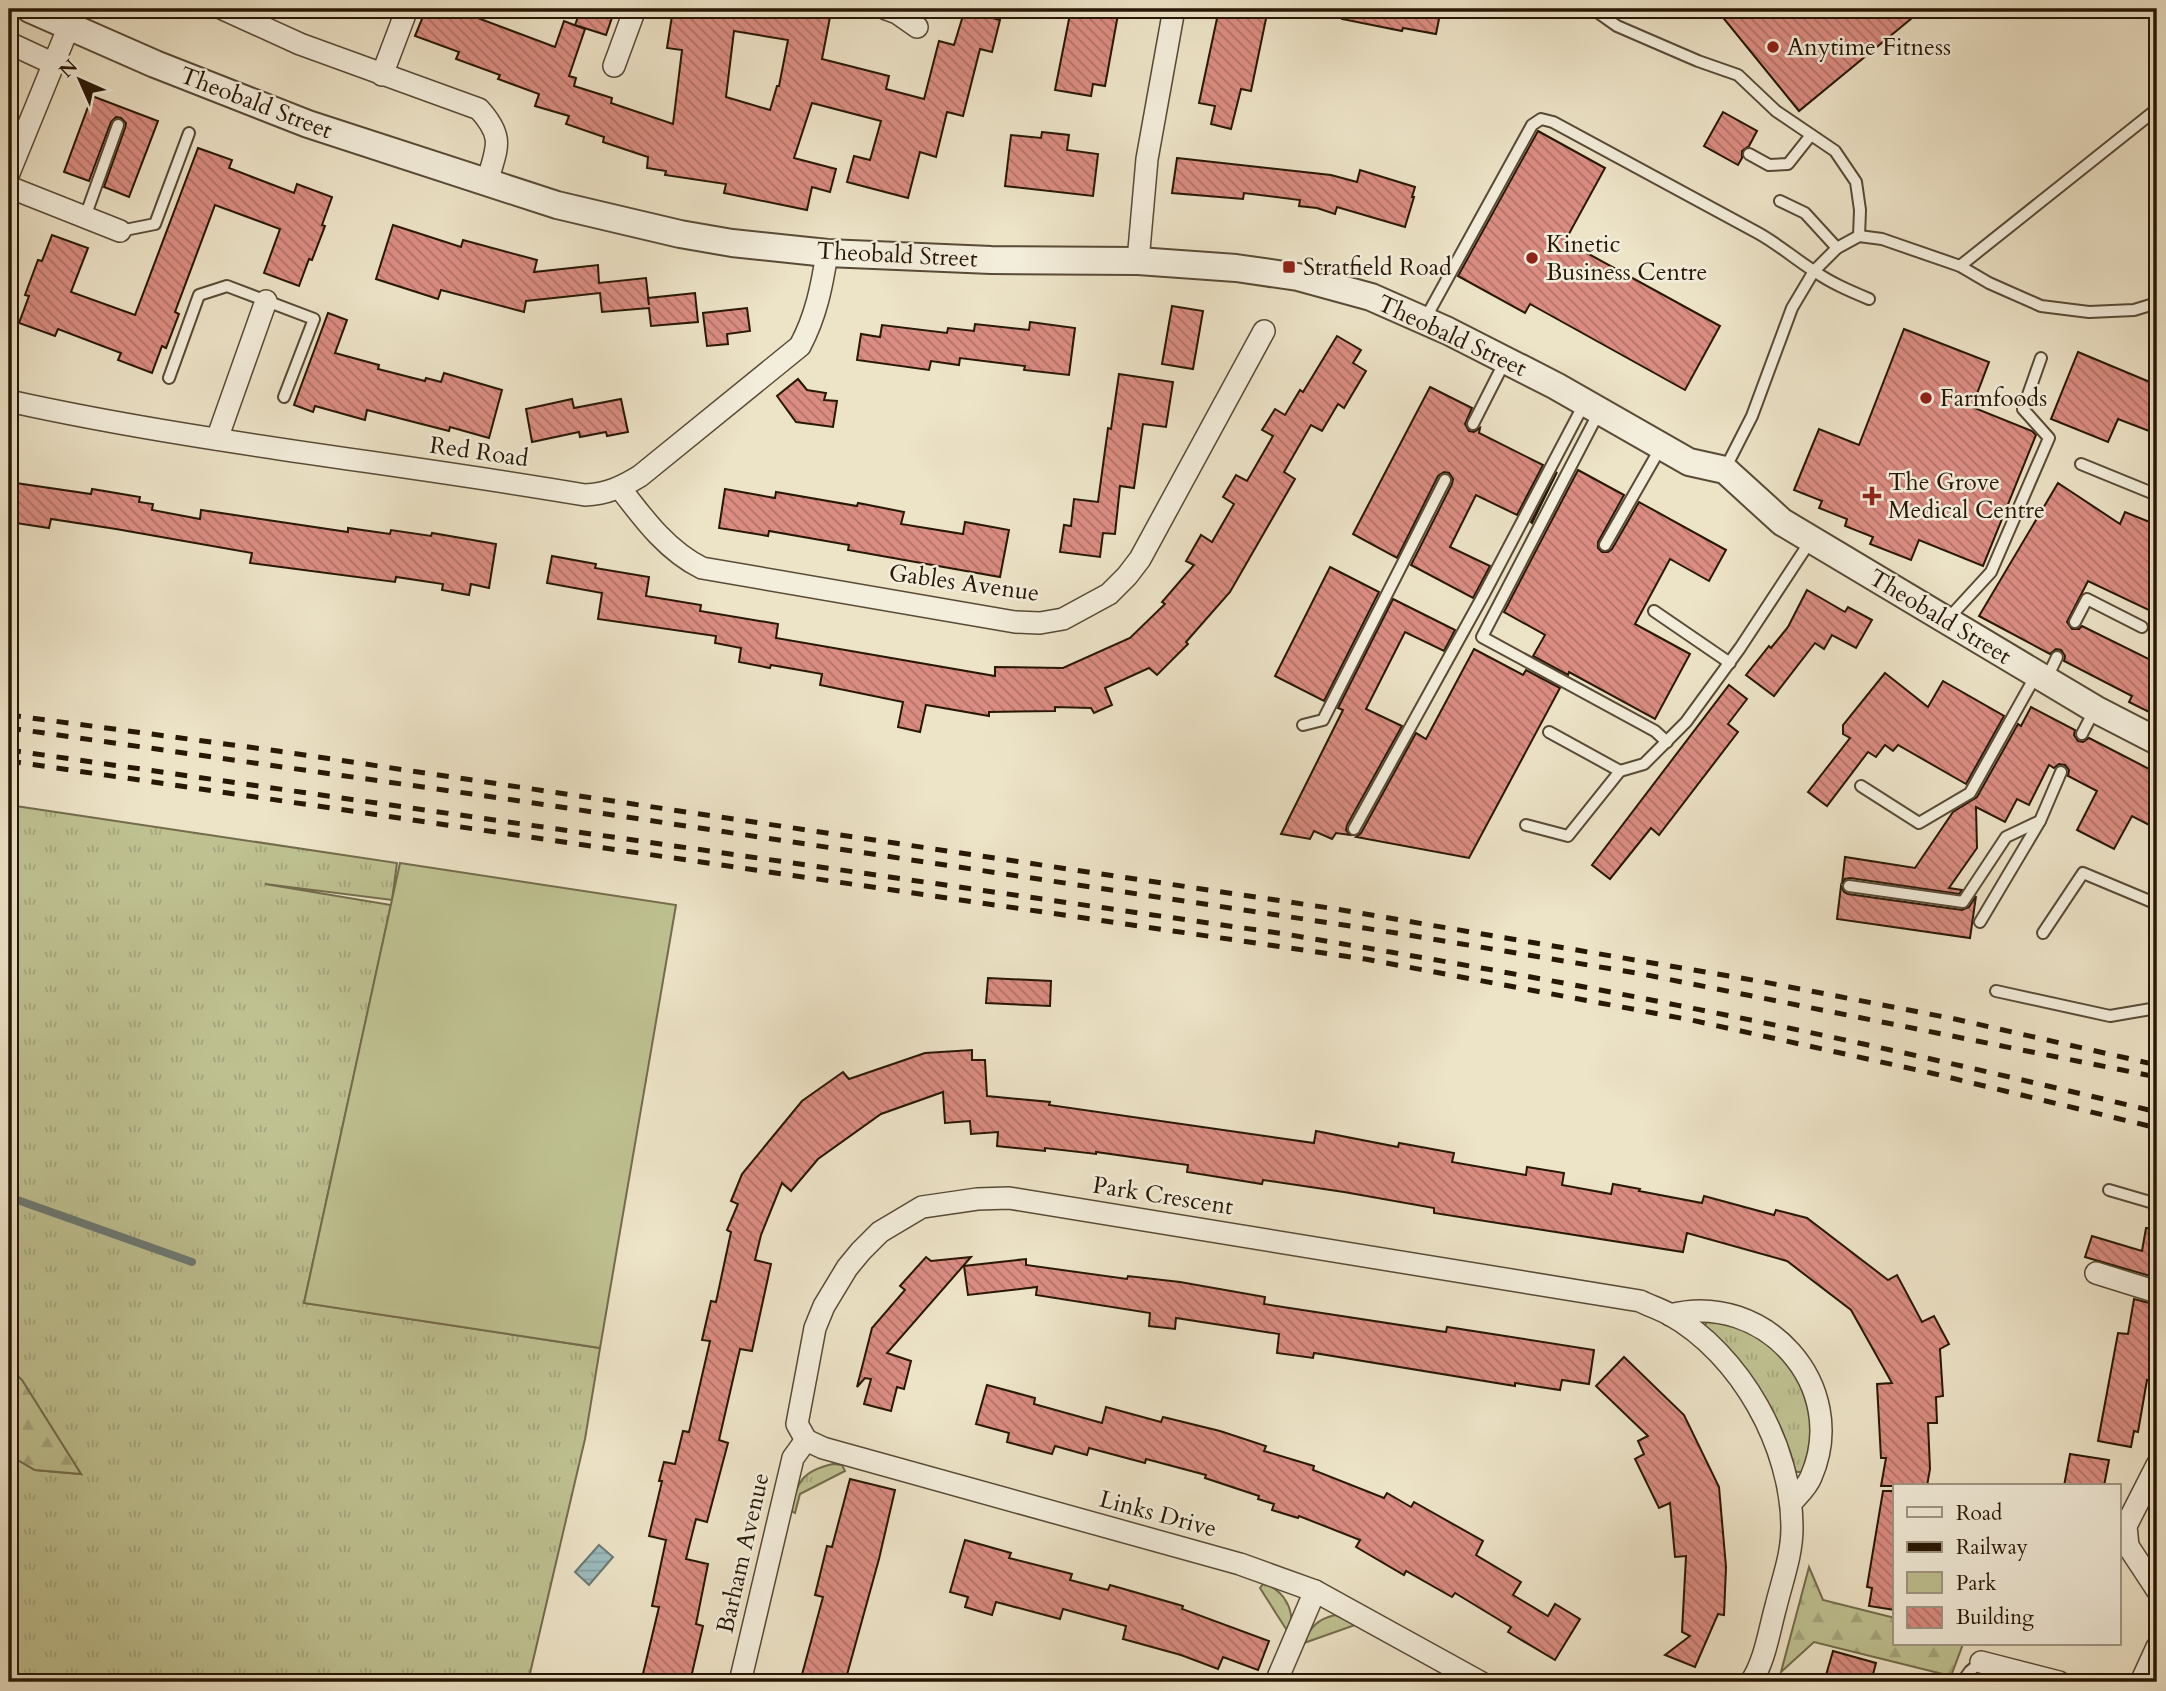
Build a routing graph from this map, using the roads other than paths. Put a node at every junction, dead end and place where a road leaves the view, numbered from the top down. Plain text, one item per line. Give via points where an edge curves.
1 (30, 9) edge
2 (223, 9) edge
3 (407, 9) edge
4 (635, 9) edge
5 (886, 9) edge
6 (1174, 9) edge
7 (1593, 9) edge
8 (69, 26) junction
9 (917, 27) dead end
10 (9, 43) edge
11 (52, 63) junction
12 (614, 66) dead end
13 (382, 75) junction
14 (2157, 109) edge
15 (118, 125) dead end
16 (189, 133) dead end
17 (1811, 135) junction
18 (1749, 154) dead end
19 (9, 173) edge
20 (487, 183) junction
21 (9, 187) edge
22 (1780, 201) dead end
23 (85, 216) junction
24 (120, 231) joint
25 (1859, 236) junction
26 (1837, 248) junction
27 (827, 253) junction
28 (1138, 261) junction
29 (1960, 266) junction
30 (1814, 271) junction
31 (1869, 299) dead end
32 (266, 301) junction
33 (2157, 303) edge
34 (1424, 321) junction
35 (1264, 331) dead end
36 (2041, 358) dead end
37 (1505, 360) junction
38 (169, 378) dead end
39 (284, 397) dead end
40 (9, 401) edge
41 (1593, 406) junction
42 (1473, 424) dead end
43 (217, 439) junction
44 (1661, 446) junction
45 (2081, 464) dead end
46 (1725, 470) junction
47 (1445, 480) dead end
48 (620, 488) junction
49 (2157, 495) edge
50 (1811, 540) junction
51 (1605, 545) dead end
52 (1654, 611) dead end
53 (1946, 621) junction
54 (2075, 622) dead end
55 (2141, 627) dead end
56 (1730, 663) junction
57 (2046, 670) junction
58 (2095, 709) junction
59 (1303, 725) dead end
60 (1549, 732) dead end
61 (2082, 734) dead end
62 (2157, 741) edge
63 (1667, 742) junction
64 (1620, 771) junction
65 (2061, 772) dead end
66 (1861, 786) dead end
67 (2040, 821) junction
68 (1525, 825) dead end
69 (1354, 829) dead end
70 (1849, 886) dead end
71 (2157, 904) edge
72 (1980, 922) dead end
73 (2042, 933) dead end
74 (1996, 991) dead end
75 (2157, 1008) edge
76 (2109, 1190) dead end
77 (2157, 1205) edge
78 (2096, 1273) dead end
79 (2157, 1292) edge
80 (1670, 1315) junction
81 (806, 1440) junction
82 (2157, 1465) edge
83 (1791, 1503) junction
84 (2157, 1590) edge
85 (1315, 1591) junction
86 (2157, 1647) edge
87 (1981, 1662) joint
88 (740, 1682) edge
89 (1276, 1682) edge
90 (1480, 1682) edge
91 (1751, 1682) edge
92 (1962, 1682) edge
93 (2059, 1682) edge
94 (2141, 1682) edge

1 - 8 street, Theobald Street
2 - 13 street
3 - 13 street
4 - 12 street
5 - 9 street
6 - 28 street via 1147,159
7 - 17 lane via 1617,26 1738,75 1776,111
8 - 11 street
8 - 20 street, Theobald Street via 308,124
10 - 11 street
11 - 19 street
13 - 20 street via 479,109 494,125 497,144
14 - 29 lane
15 - 23 lane
16 - 24 lane via 155,224
17 - 18 lane via 1788,164 1769,165
17 - 25 lane via 1835,151 1857,182
20 - 27 street, Theobald Street via 680,234
21 - 23 street
22 - 26 lane via 1805,213
23 - 24 street
25 - 26 lane
25 - 29 lane via 1882,239
26 - 30 lane
27 - 28 street, Theobald Street
27 - 48 street, Red Road via 812,323 800,346
28 - 34 street, Theobald Street via 1298,277 1371,298
29 - 33 lane via 2041,306 2089,312 2134,310
30 - 31 lane
30 - 34 lane via 1758,233 1541,119 1532,125
30 - 46 lane via 1792,308 1752,416
32 - 38 lane via 227,286 199,295
32 - 39 lane via 314,319
32 - 43 street
34 - 37 street, Theobald Street
35 - 48 street, Gables Avenue via 1140,559 1109,594 1063,619 1015,622 702,568 670,546
36 - 53 lane via 2023,409 2049,438 1992,572
37 - 41 street, Theobald Street
37 - 42 lane
40 - 43 street, Red Road
41 - 44 street, Theobald Street
41 - 63 lane via 1482,636 1655,731
41 - 69 lane
43 - 48 street, Red Road via 585,495
44 - 46 street, Theobald Street via 1689,463
44 - 51 lane
45 - 49 lane
46 - 50 street, Theobald Street via 1782,522
47 - 59 lane via 1323,720
50 - 53 street, Theobald Street
50 - 56 lane
52 - 56 lane
53 - 57 street, Theobald Street
54 - 55 lane via 2087,599
56 - 63 lane
57 - 58 street, Theobald Street
57 - 66 lane via 1970,793 1919,823
58 - 61 lane
58 - 62 street, Theobald Street
60 - 64 lane
63 - 64 lane via 1644,764
64 - 68 lane via 1568,836
65 - 67 lane
67 - 70 lane via 2006,837 1963,902
67 - 72 lane
71 - 73 lane via 2083,873
74 - 75 lane via 2110,1016
76 - 77 lane
78 - 79 street
80 - 81 street, Park Crescent via 1640,1301 1023,1200 955,1202 922,1207 880,1232 842,1277 815,1328 797,1424
80 - 83 street, Park Crescent via 1695,1332 1748,1390 1773,1437
80 - 83 street via 1691,1309 1735,1315 1775,1336 1801,1365 1811,1384 1821,1428 1810,1480
81 - 85 street, Links Drive via 1240,1564
81 - 88 street, Barham Avenue via 793,1458
82 - 84 street via 2126,1526 2128,1546
83 - 91 street, Park Crescent via 1790,1552 1762,1659
85 - 89 street
85 - 90 street, Links Drive
86 - 94 street
87 - 92 lane
87 - 93 street

